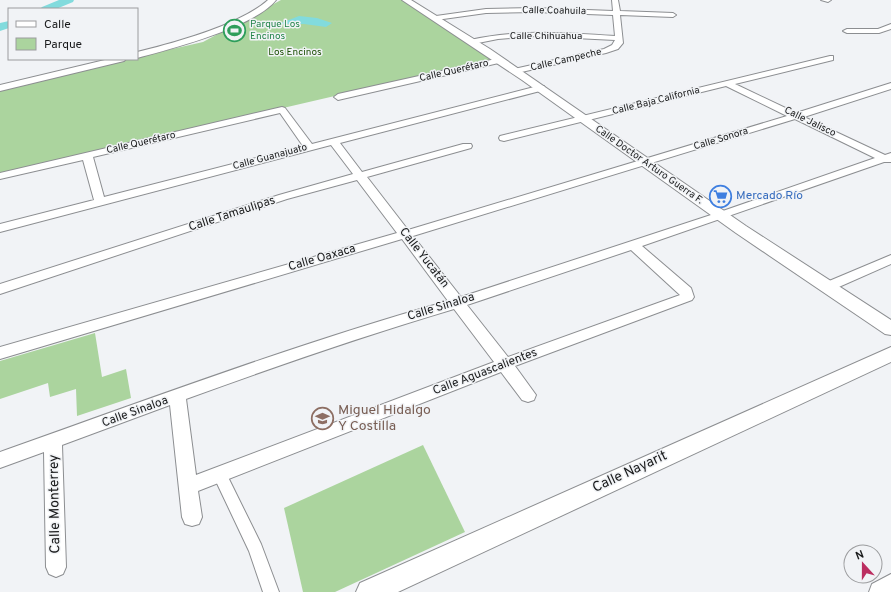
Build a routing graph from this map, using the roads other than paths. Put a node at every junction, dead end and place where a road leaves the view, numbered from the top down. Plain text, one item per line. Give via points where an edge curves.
1 (262, 0) edge
2 (272, 0) edge
3 (406, 0) edge
4 (615, 0) edge
5 (824, 0) edge
6 (828, 0) edge
7 (616, 12) junction
8 (672, 15) dead end
9 (436, 18) junction
10 (864, 22) dead end
11 (889, 28) edge
12 (847, 31) dead end
13 (619, 38) junction
14 (473, 42) junction
15 (138, 50) edge
16 (138, 55) edge
17 (830, 58) dead end
18 (98, 60) edge
19 (113, 60) edge
20 (500, 60) junction
21 (517, 71) junction
22 (0, 83) edge
23 (728, 84) junction
24 (891, 86) edge
25 (0, 88) edge
26 (541, 88) junction
27 (338, 97) dead end
28 (798, 116) junction
29 (584, 119) junction
30 (504, 138) dead end
31 (333, 141) junction
32 (467, 146) dead end
33 (309, 147) junction
34 (87, 155) junction
35 (889, 158) edge
36 (645, 162) junction
37 (0, 176) edge
38 (362, 176) junction
39 (100, 202) junction
40 (721, 216) junction
41 (0, 228) edge
42 (405, 234) junction
43 (633, 245) junction
44 (891, 259) edge
45 (827, 287) junction
46 (0, 289) edge
47 (459, 302) junction
48 (891, 329) edge
49 (0, 353) edge
50 (891, 354) edge
51 (505, 364) junction
52 (528, 394) dead end
53 (176, 397) junction
54 (53, 441) junction
55 (0, 460) edge
56 (220, 475) junction
57 (189, 486) junction
58 (192, 516) dead end
59 (56, 567) dead end
60 (891, 585) edge
61 (271, 592) edge
62 (369, 592) edge
63 (880, 592) edge

1 - 15 street via 207,29
2 - 16 street via 226,27 180,44
3 - 9 street, Calle Doctor Arturo Guerra F.
4 - 7 street
5 - 6 street
7 - 8 street, Calle Coahuila
7 - 9 street, Calle Coahuila via 508,10
7 - 13 street
9 - 14 street, Calle Doctor Arturo Guerra F.
10 - 11 street
11 - 12 street via 870,32
13 - 14 street, Calle Chihuahua via 535,34
13 - 21 street, Calle Campeche via 615,47 606,51
14 - 20 street, Calle Doctor Arturo Guerra F.
17 - 23 street, Calle Baja California
18 - 22 street
19 - 25 street
20 - 21 street, Calle Doctor Arturo Guerra F.
20 - 27 street, Calle Querétaro
21 - 26 street, Calle Doctor Arturo Guerra F.
23 - 28 street, Calle Jalisco
23 - 29 street, Calle Baja California
24 - 28 street, Calle Sonora
26 - 29 street, Calle Doctor Arturo Guerra F.
26 - 31 street, Calle Guanajuato
28 - 35 street, Calle Jalisco
28 - 36 street, Calle Sonora
29 - 30 street
29 - 36 street, Calle Doctor Arturo Guerra F.
31 - 33 street, Calle Guanajuato
31 - 38 street, Calle Yucatán
32 - 38 street, Calle Tamaulipas
33 - 34 street, Calle Querétaro via 282,110
33 - 39 street, Calle Guanajuato
34 - 37 street, Calle Querétaro
34 - 39 street
35 - 40 street, Calle Sinaloa
36 - 40 street, Calle Doctor Arturo Guerra F.
36 - 42 street, Calle Oaxaca
38 - 42 street, Calle Yucatán
38 - 46 street, Calle Tamaulipas via 277,198
39 - 41 street, Calle Guanajuato
40 - 43 street, Calle Sinaloa
40 - 45 street, Calle Doctor Arturo Guerra F.
42 - 47 street, Calle Yucatán
42 - 49 street, Calle Oaxaca
43 - 47 street, Calle Sinaloa
43 - 51 street, Calle Aguascalientes via 686,291 687,297
44 - 45 street
45 - 48 street, Calle Doctor Arturo Guerra F.
47 - 51 street, Calle Yucatán
47 - 53 street, Calle Sinaloa via 284,357
50 - 62 street, Calle Nayarit
51 - 52 street, Calle Yucatán
51 - 56 street, Calle Aguascalientes
53 - 54 street, Calle Sinaloa
53 - 57 street
54 - 55 street, Calle Sinaloa
54 - 59 street, Calle Monterrey
56 - 57 street, Calle Aguascalientes
56 - 61 street via 256,549
57 - 58 street
60 - 63 street

